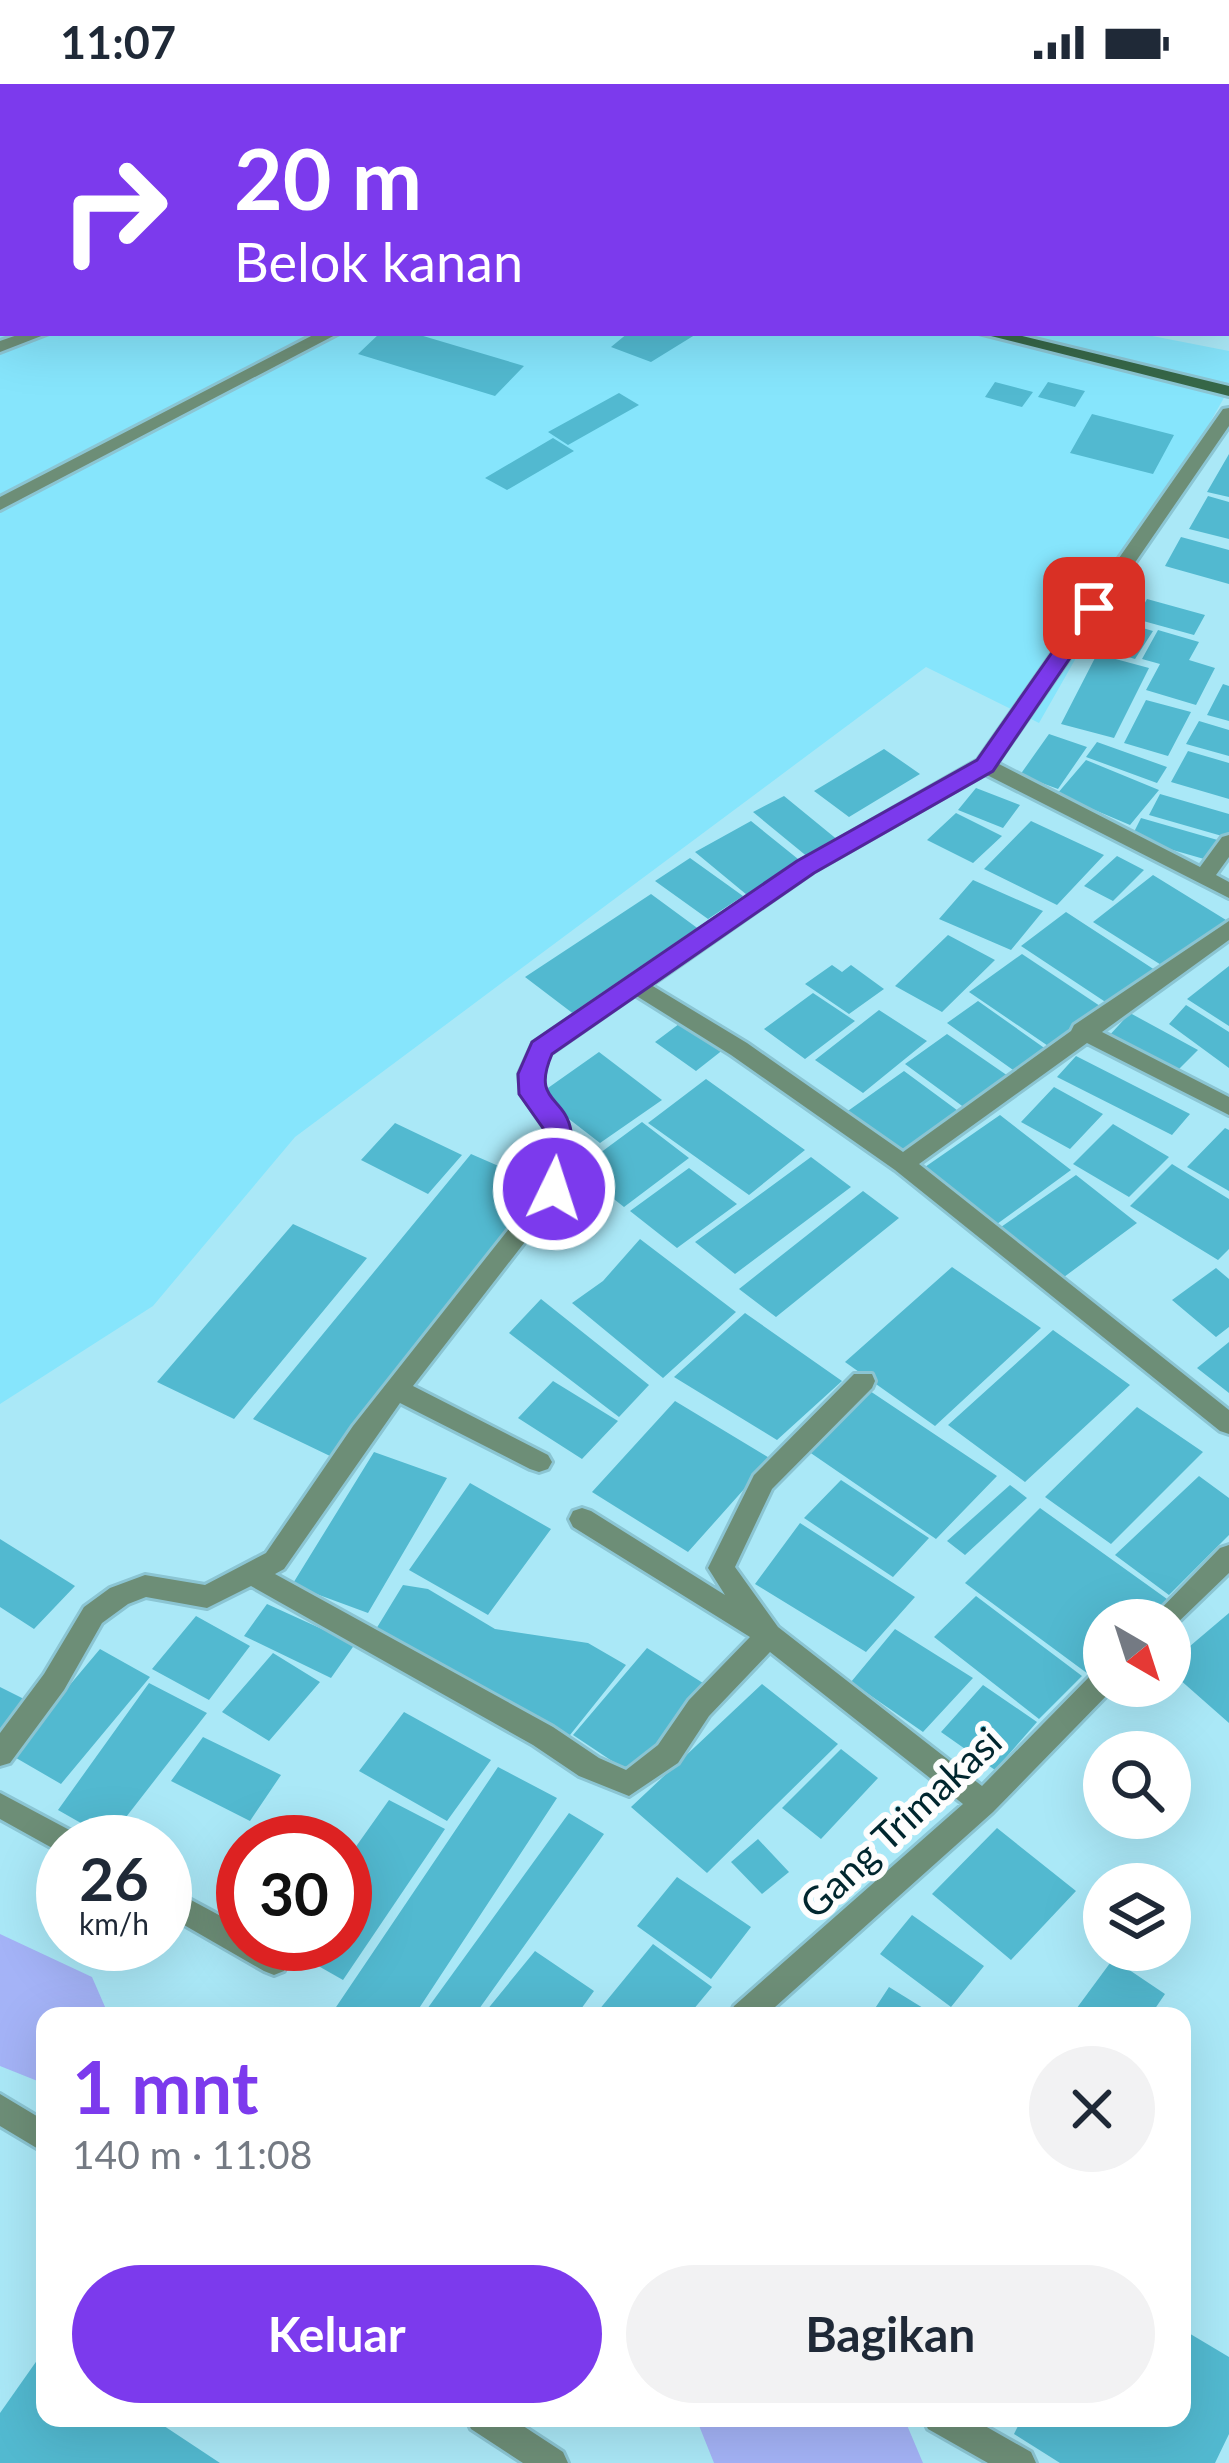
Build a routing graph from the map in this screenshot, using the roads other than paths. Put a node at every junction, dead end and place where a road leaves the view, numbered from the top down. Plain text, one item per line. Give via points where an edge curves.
1 (31, 336) edge
2 (324, 336) edge
3 (1000, 336) edge
4 (0, 346) edge
5 (1229, 392) edge
6 (1229, 412) edge
7 (0, 504) edge
8 (985, 765) junction
9 (1229, 842) edge
10 (1205, 874) junction
11 (1229, 891) edge
12 (1229, 929) edge
13 (633, 984) junction
14 (1082, 1031) junction
15 (1229, 1107) edge
16 (903, 1164) junction
17 (863, 1381) dead end
18 (396, 1389) junction
19 (1229, 1424) edge
20 (538, 1462) dead end
21 (582, 1519) dead end
22 (1229, 1556) edge
23 (254, 1574) junction
24 (1185, 1599) edge
25 (769, 1635) junction
26 (1083, 1701) edge
27 (0, 1754) edge
28 (983, 1803) junction
29 (0, 1805) edge
30 (36, 1825) edge
31 (754, 2007) edge
32 (0, 2109) edge
33 (36, 2132) edge
34 (496, 2427) edge
35 (955, 2427) edge
36 (552, 2463) edge
37 (1019, 2463) edge

1 - 4 street
2 - 7 street
3 - 5 street
6 - 8 street
8 - 10 street
8 - 13 street via 806,867
9 - 10 street
10 - 11 street
12 - 14 street
13 - 16 street
13 - 18 street via 541,1049 530,1074 532,1094 558,1129 554,1189
14 - 15 street
14 - 16 street
16 - 19 street
17 - 25 street via 764,1482 721,1568
18 - 20 street
18 - 23 street via 275,1561
21 - 25 street
22 - 24 street
23 - 25 street via 629,1784 668,1754 699,1708
23 - 27 street via 207,1597 146,1586 93,1615
25 - 28 street
26 - 28 street, Gang Trimakasi
28 - 31 street, Gang Trimakasi
29 - 30 street
32 - 33 street
34 - 36 street
35 - 37 street

